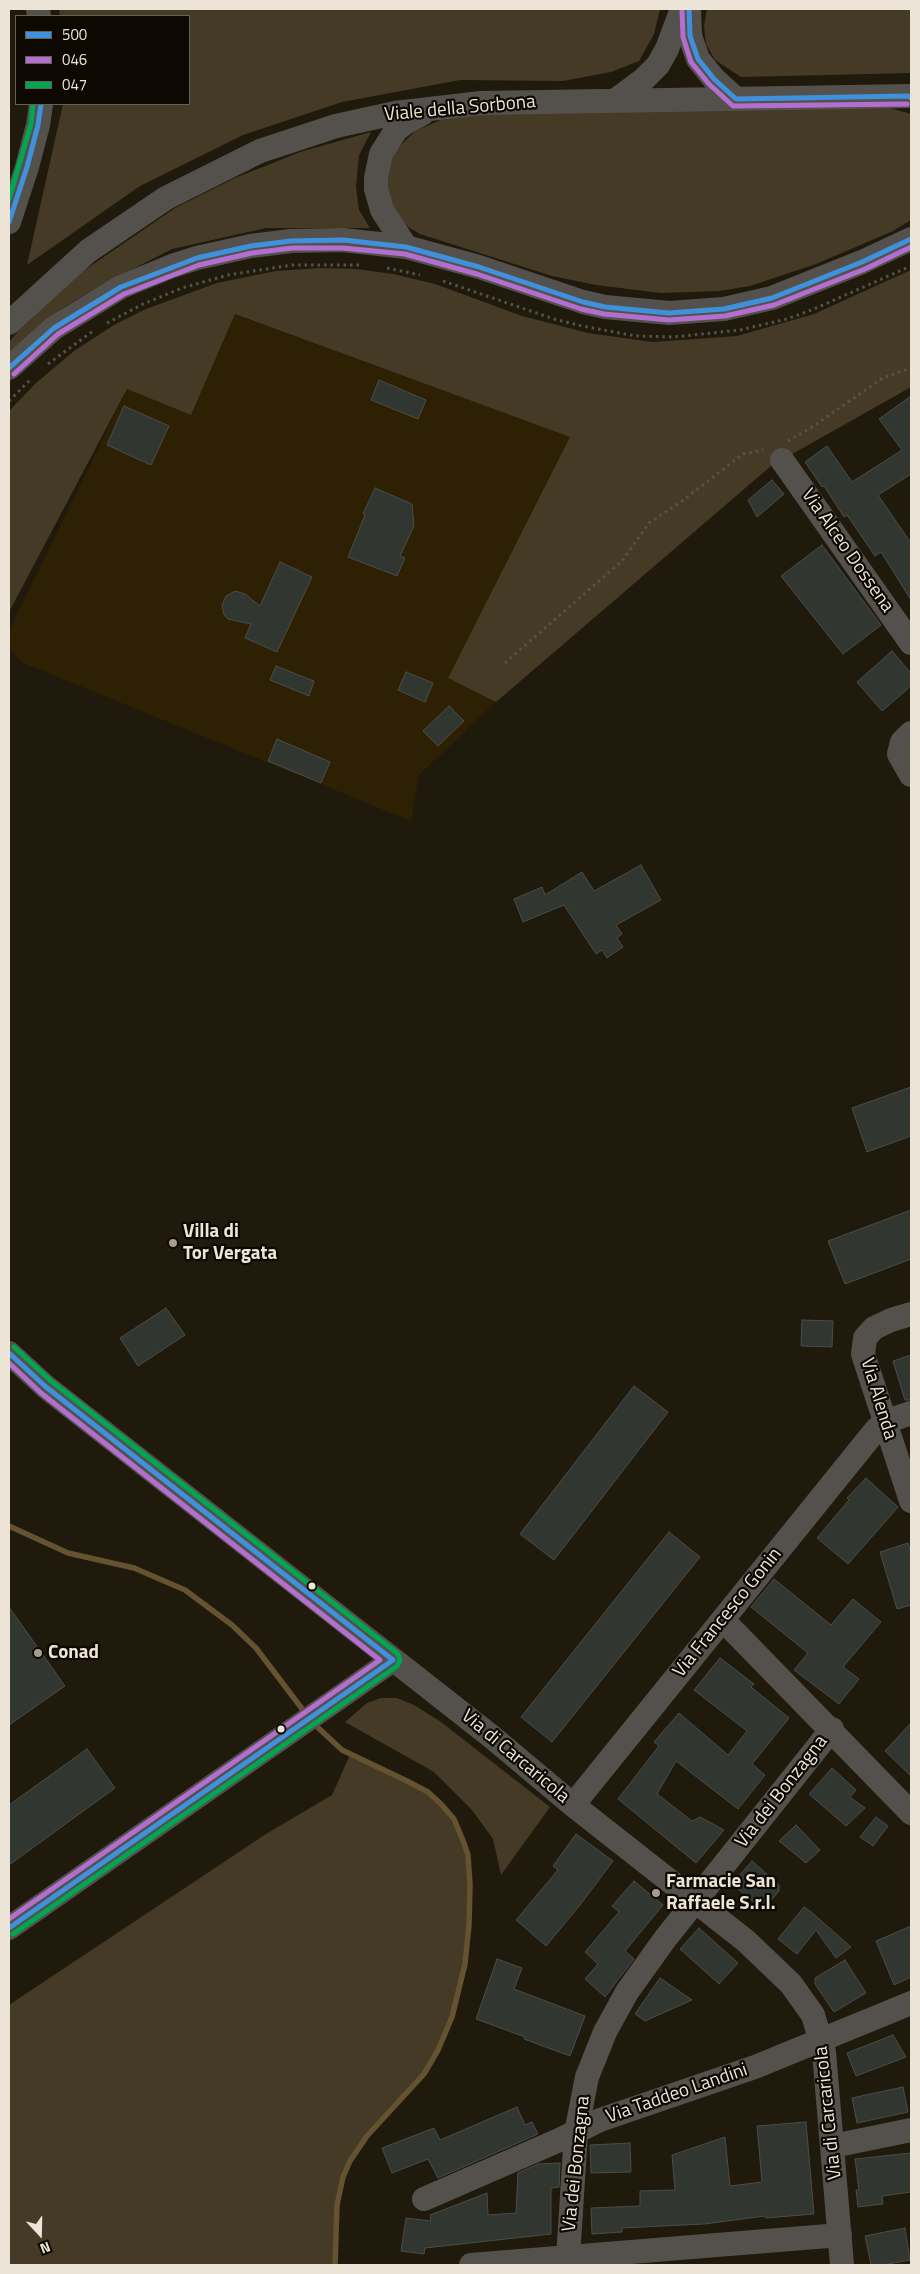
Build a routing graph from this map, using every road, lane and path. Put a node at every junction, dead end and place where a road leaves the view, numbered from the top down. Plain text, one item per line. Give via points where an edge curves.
1 (682, 9) edge
2 (689, 9) edge
3 (910, 97) edge
4 (736, 99) junction
5 (616, 100) junction
6 (41, 105) edge
7 (445, 106) junction
8 (9, 222) edge
9 (911, 239) edge
10 (406, 247) junction
11 (369, 266) dead end
12 (911, 266) edge
13 (385, 268) dead end
14 (425, 276) dead end
15 (438, 279) dead end
16 (9, 323) edge
17 (103, 325) dead end
18 (96, 329) dead end
19 (47, 365) dead end
20 (9, 368) edge
21 (911, 368) edge
22 (35, 376) dead end
23 (9, 401) edge
24 (779, 450) junction
25 (911, 643) edge
26 (505, 662) dead end
27 (907, 738) edge
28 (911, 775) edge
29 (911, 1314) edge
30 (9, 1353) edge
31 (911, 1413) edge
32 (884, 1422) junction
33 (911, 1501) edge
34 (723, 1620) junction
35 (393, 1660) junction
36 (832, 1729) junction
37 (573, 1805) junction
38 (911, 1813) edge
39 (695, 1902) junction
40 (9, 1928) edge
41 (911, 2003) edge
42 (822, 2041) junction
43 (911, 2130) edge
44 (576, 2133) junction
45 (833, 2146) junction
46 (424, 2199) dead end
47 (840, 2235) junction
48 (567, 2261) edge
49 (471, 2265) edge
50 (842, 2265) edge

1 - 5 street via 658,64
2 - 4 street via 690,36 698,59
3 - 4 street, Viale della Sorbona
4 - 5 street, Viale della Sorbona
5 - 7 street, Viale della Sorbona
6 - 8 street via 29,159
7 - 10 street via 415,117 396,130 381,154 376,189 378,200 387,220
7 - 16 street, Viale della Sorbona via 395,113 321,130 260,151 205,177 142,213 88,251
9 - 10 street via 772,298 724,309 669,313 583,302
10 - 20 street via 309,240 251,246 198,258 154,272 106,295 54,328
11 - 17 path via 292,265 228,275 182,288
12 - 15 path via 787,319 740,330 674,337 636,336 573,324
13 - 14 path
18 - 19 path
21 - 24 path via 883,378
22 - 23 path
24 - 25 street, Via Alceo Dossena
24 - 26 path via 743,454 649,524 622,561
27 - 28 street via 899,754
29 - 32 street, Via Alenda via 874,1328 864,1340 863,1360
30 - 35 street, Via di Carcaricola via 53,1393
31 - 32 street
32 - 33 street, Via Alenda
32 - 34 street, Via Francesco Gonin
34 - 36 street
34 - 37 street, Via Francesco Gonin
35 - 37 street, Via di Carcaricola
35 - 40 street
36 - 38 street
36 - 39 street, Via dei Bonzagna
37 - 39 street, Via di Carcaricola
39 - 42 street, Via di Carcaricola via 746,1941 788,1980 813,2015
39 - 44 street, Via dei Bonzagna via 644,1967 610,2021 587,2077
41 - 42 street, Via Taddeo Landini
42 - 44 street, Via Taddeo Landini via 610,2117
42 - 45 street, Via di Carcaricola
43 - 45 street
44 - 46 street, Via Taddeo Landini
44 - 48 street, Via dei Bonzagna
45 - 47 street, Via di Carcaricola
47 - 48 street
47 - 50 street, Via di Carcaricola
48 - 49 street

